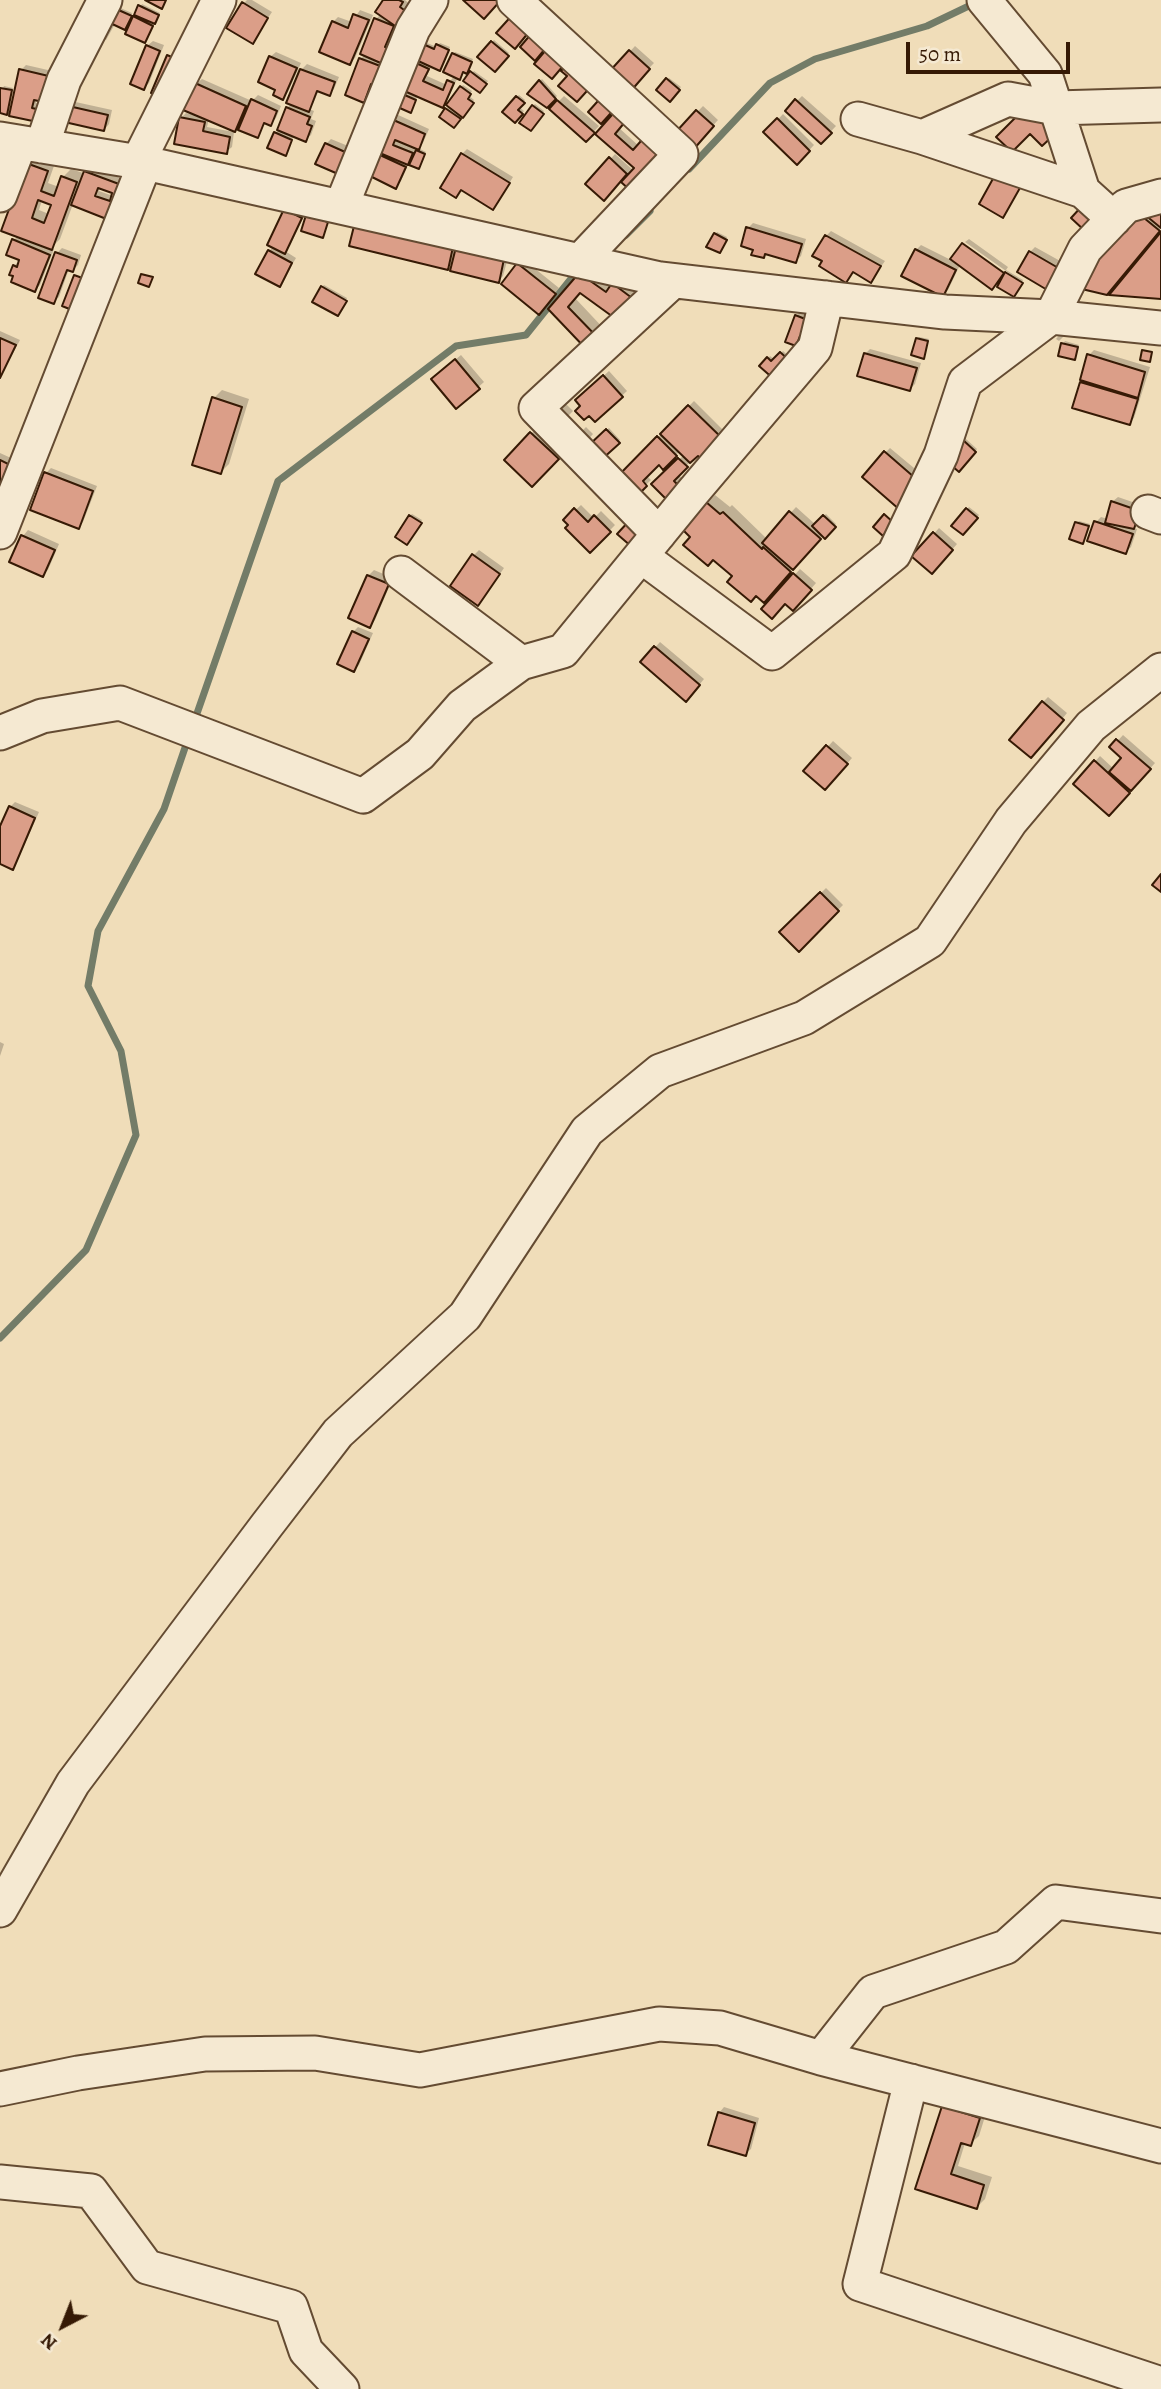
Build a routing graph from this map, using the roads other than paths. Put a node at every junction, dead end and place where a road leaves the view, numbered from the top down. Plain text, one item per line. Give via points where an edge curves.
1 (105, 0) edge
2 (219, 0) edge
3 (431, 0) edge
4 (514, 0) edge
5 (984, 0) edge
6 (1161, 105) edge
7 (1056, 108) junction
8 (858, 119) dead end
9 (922, 137) junction
10 (21, 143) edge
11 (142, 162) junction
12 (1083, 191) junction
13 (0, 195) edge
14 (1161, 196) edge
15 (341, 207) junction
16 (1114, 219) junction
17 (580, 261) junction
18 (673, 281) junction
19 (827, 298) junction
20 (1051, 317) junction
21 (1161, 328) edge
22 (0, 532) edge
23 (650, 545) junction
24 (401, 573) dead end
25 (521, 663) junction
26 (1161, 670) edge
27 (0, 733) edge
28 (0, 1910) edge
29 (1161, 1916) edge
30 (821, 2058) junction
31 (911, 2081) junction
32 (0, 2089) edge
33 (1161, 2147) edge
34 (0, 2182) edge
35 (342, 2389) edge
36 (1157, 2389) edge

1 - 10 street via 64,80
2 - 11 street
3 - 15 street via 413,29
4 - 17 street via 681,154
5 - 7 street via 1045,74
6 - 7 street
7 - 9 street via 1008,99
7 - 12 street
8 - 9 street
9 - 12 street
10 - 11 street
10 - 13 street
11 - 15 street
11 - 22 street
12 - 16 street
14 - 16 street via 1126,206
15 - 17 street
16 - 20 street via 1085,249
17 - 18 street
18 - 19 street
18 - 23 street via 536,408
19 - 20 street via 945,312
19 - 23 street via 815,348
20 - 21 street
20 - 23 street via 965,382 941,455 894,554 772,653
23 - 25 street via 563,651
24 - 25 street
25 - 27 street via 462,706 420,754 363,796 120,703 41,716
26 - 28 street via 1091,726 1011,821 930,941 804,1018 660,1071 587,1131 465,1316 338,1433 267,1525 73,1783
29 - 30 street via 1056,1902 1006,1947 873,1992
30 - 31 street
30 - 32 street via 720,2028 659,2024 420,2070 315,2053 205,2054
31 - 33 street
31 - 36 street via 860,2284 1158,2383
34 - 35 street via 92,2191 147,2267 291,2307 306,2351

